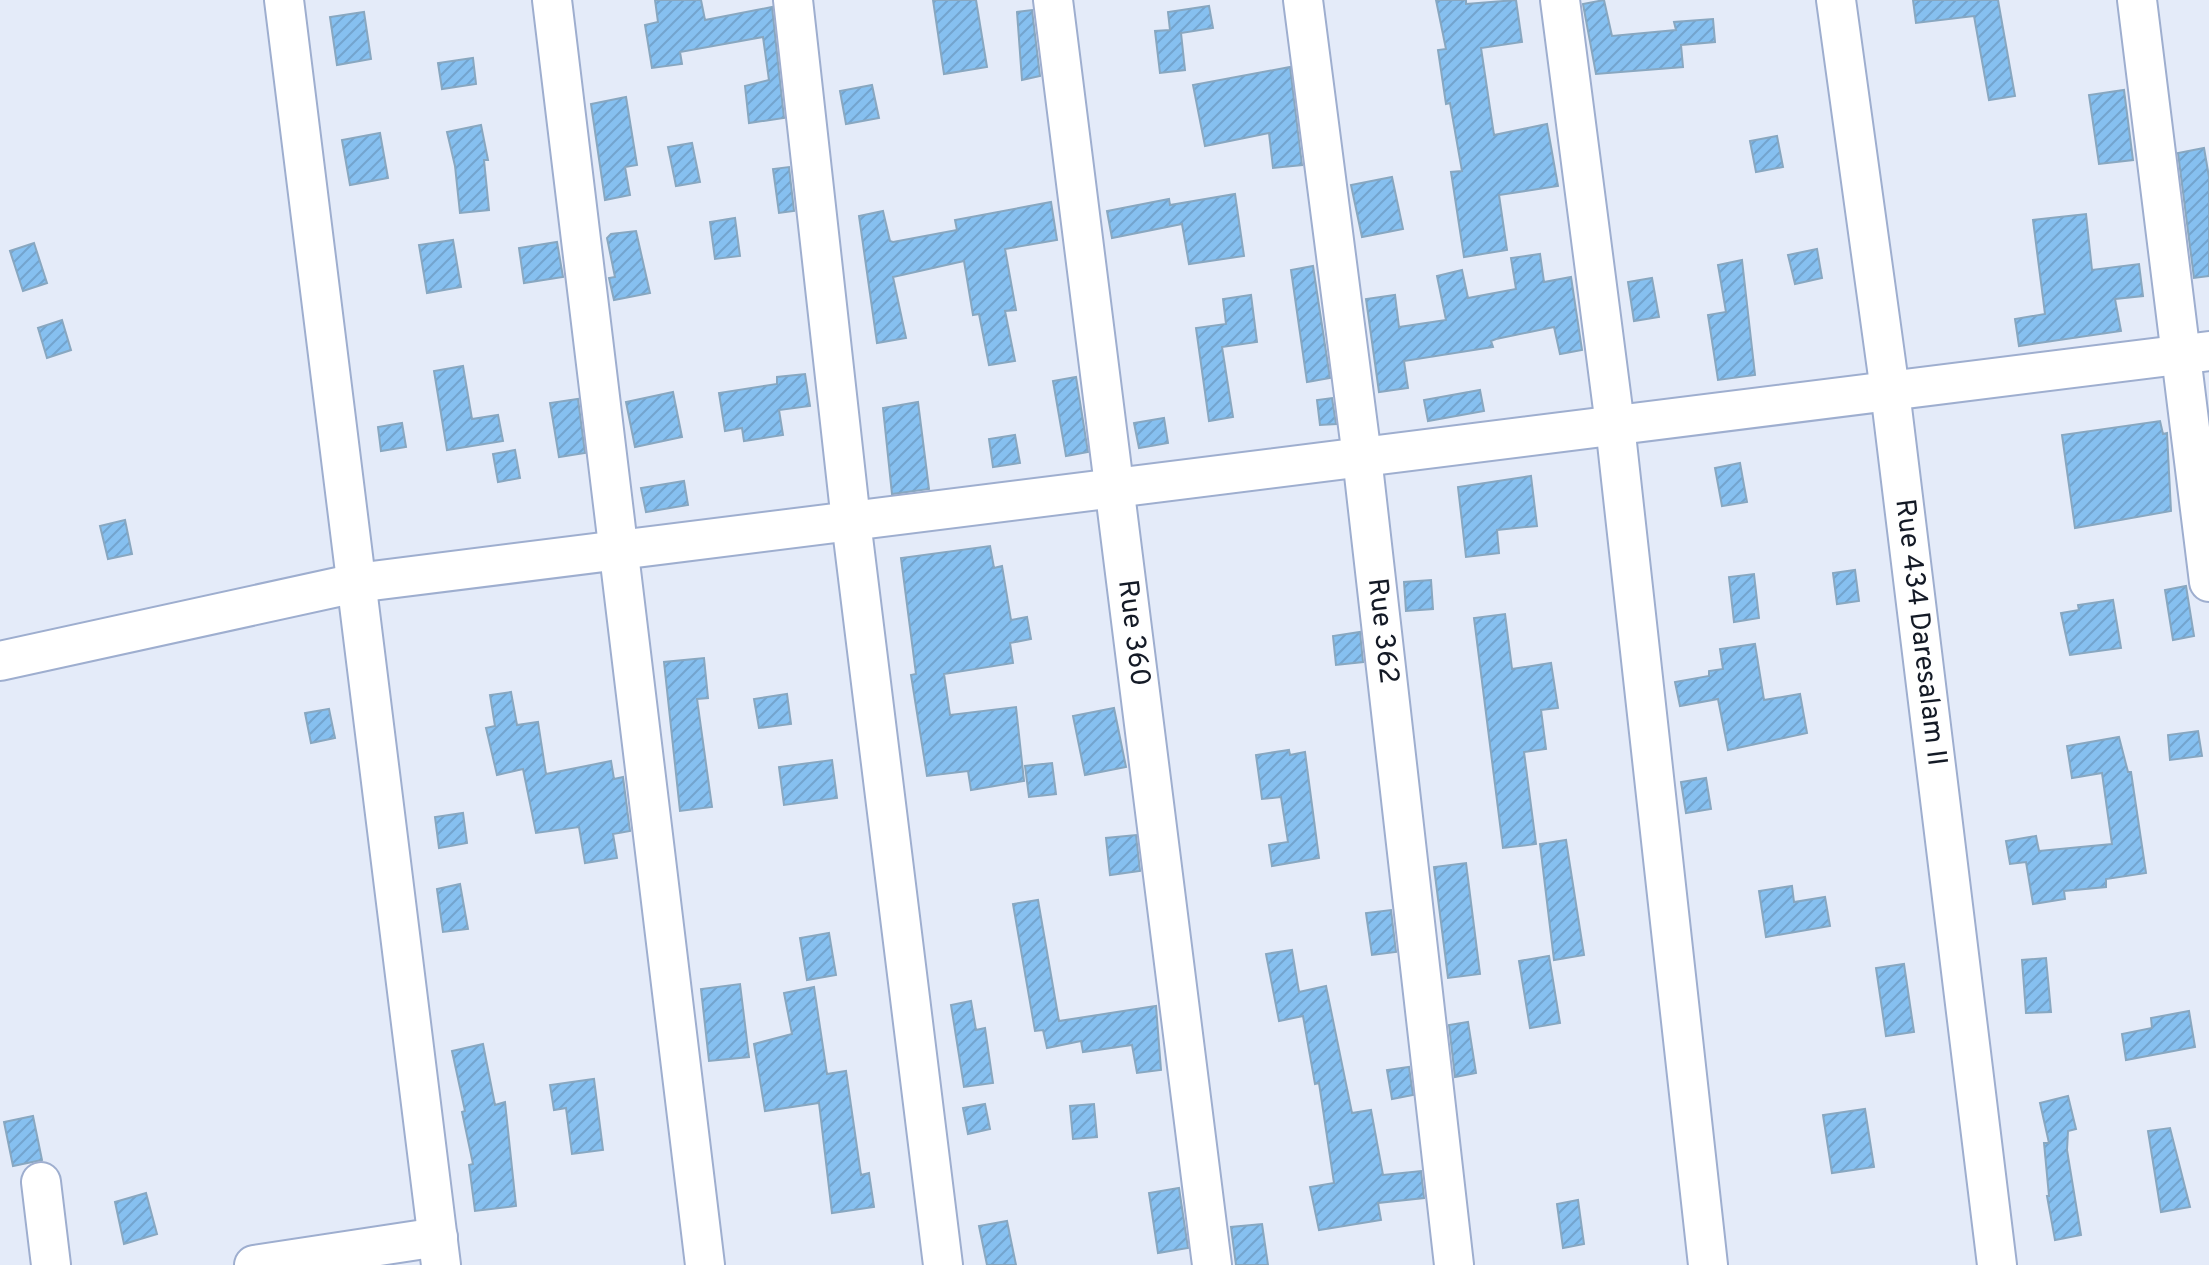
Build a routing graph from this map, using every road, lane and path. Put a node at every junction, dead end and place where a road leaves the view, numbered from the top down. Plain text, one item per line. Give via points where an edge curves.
1 (284, 0) edge
2 (552, 0) edge
3 (793, 0) edge
4 (1053, 0) edge
5 (1303, 0) edge
6 (1560, 0) edge
7 (1836, 0) edge
8 (2137, 0) edge
9 (2195, 353) edge
10 (1890, 391) junction
11 (1615, 425) junction
12 (1362, 457) junction
13 (1115, 488) junction
14 (851, 521) junction
15 (616, 550) junction
16 (2209, 582) edge
17 (356, 583) junction
18 (0, 661) edge
19 (41, 1182) dead end
20 (440, 1251) edge
21 (51, 1265) edge
22 (254, 1265) edge
23 (705, 1265) edge
24 (943, 1265) edge
25 (1212, 1265) edge
26 (1454, 1265) edge
27 (1708, 1265) edge
28 (1997, 1265) edge

1 - 17 street
2 - 15 street
3 - 14 street
4 - 13 street, Rue 360
5 - 12 street, Rue 362
6 - 11 street
7 - 10 street, Rue 434 Daresalam II
8 - 9 street
9 - 10 street
9 - 16 street
10 - 11 street
10 - 28 street, Rue 434 Daresalam II
11 - 12 street
11 - 27 street
12 - 13 street
12 - 26 street, Rue 362
13 - 14 street
13 - 25 street, Rue 360
14 - 15 street
14 - 24 street
15 - 17 street
15 - 23 street
17 - 18 street
17 - 20 street
19 - 21 street
20 - 22 street

